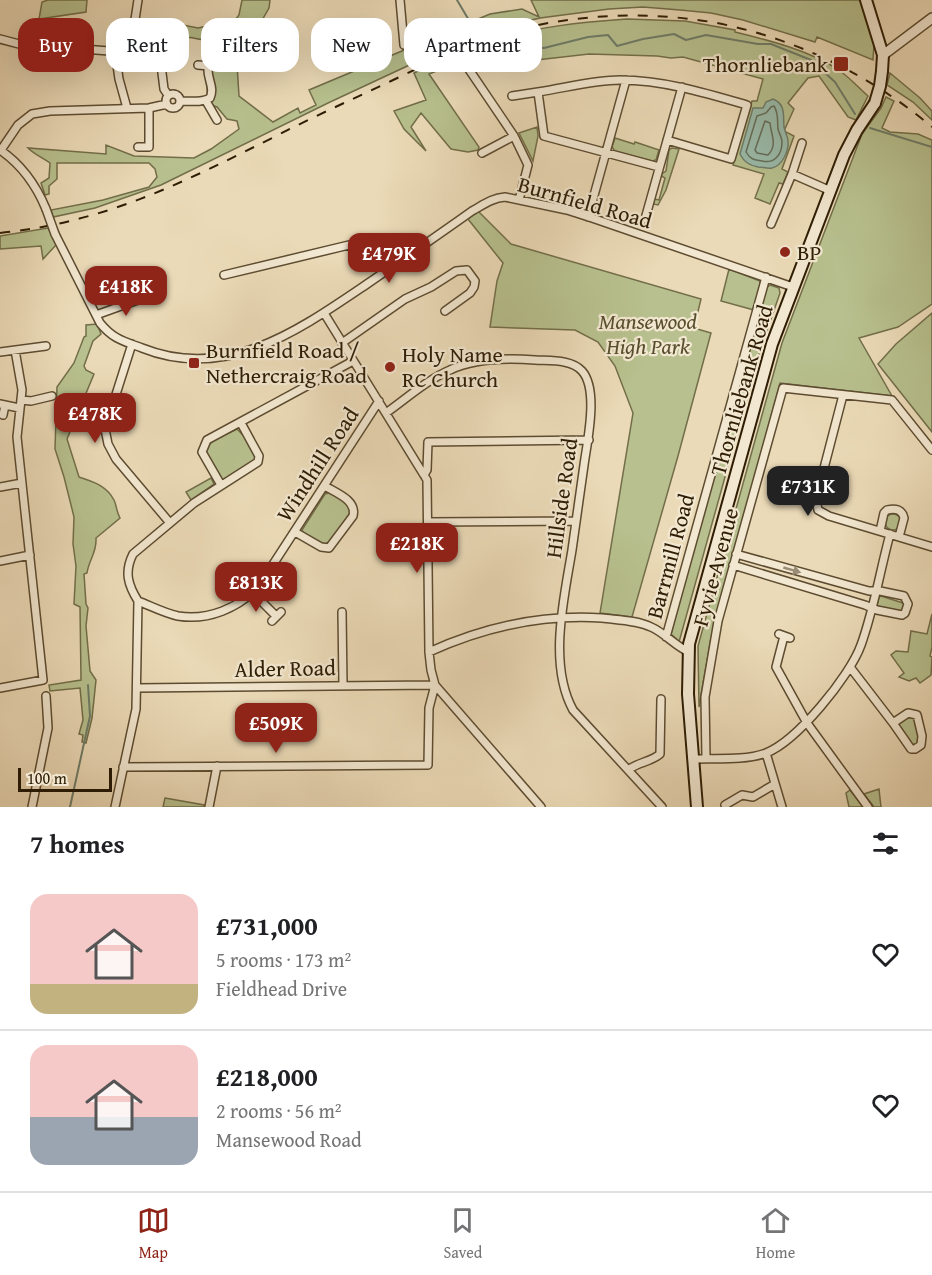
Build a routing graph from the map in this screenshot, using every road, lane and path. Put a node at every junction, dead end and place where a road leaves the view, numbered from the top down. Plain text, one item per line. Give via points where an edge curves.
1 (138, 0) edge
2 (400, 0) edge
3 (866, 0) edge
4 (135, 18) edge
5 (932, 18) edge
6 (0, 39) edge
7 (404, 45) dead end
8 (106, 51) edge
9 (883, 55) junction
10 (198, 65) dead end
11 (201, 65) edge
12 (118, 72) edge
13 (162, 72) edge
14 (210, 72) edge
15 (471, 72) edge
16 (626, 80) junction
17 (682, 87) junction
18 (538, 92) junction
19 (168, 95) junction
20 (512, 96) dead end
21 (180, 101) junction
22 (206, 101) junction
23 (167, 104) junction
24 (127, 108) junction
25 (148, 108) junction
26 (217, 120) dead end
27 (514, 136) junction
28 (667, 140) junction
29 (802, 143) dead end
30 (138, 147) dead end
31 (0, 150) edge
32 (482, 153) dead end
33 (606, 154) junction
34 (659, 168) junction
35 (792, 174) junction
36 (831, 191) junction
37 (519, 200) junction
38 (588, 217) junction
39 (645, 219) dead end
40 (771, 224) dead end
41 (389, 269) junction
42 (224, 275) dead end
43 (766, 277) junction
44 (793, 287) junction
45 (450, 294) dead end
46 (149, 296) dead end
47 (456, 303) junction
48 (445, 310) dead end
49 (324, 313) junction
50 (96, 315) junction
51 (342, 343) junction
52 (132, 344) junction
53 (46, 346) dead end
54 (15, 350) junction
55 (0, 352) edge
56 (353, 361) junction
57 (843, 394) junction
58 (52, 396) dead end
59 (22, 400) junction
60 (379, 401) junction
61 (2, 404) edge
62 (19, 408) junction
63 (386, 413) junction
64 (3, 415) dead end
65 (242, 423) junction
66 (589, 440) junction
67 (932, 450) edge
68 (424, 475) junction
69 (22, 483) junction
70 (221, 485) junction
71 (325, 486) junction
72 (0, 487) edge
73 (576, 521) junction
74 (428, 522) junction
75 (170, 523) junction
76 (880, 531) junction
77 (295, 532) junction
78 (890, 534) junction
79 (899, 537) junction
80 (932, 547) edge
81 (736, 554) junction
82 (30, 555) junction
83 (0, 561) edge
84 (733, 565) junction
85 (875, 591) junction
86 (253, 593) junction
87 (138, 601) junction
88 (872, 608) junction
89 (342, 612) dead end
90 (276, 616) dead end
91 (561, 618) junction
92 (785, 636) dead end
93 (666, 637) junction
94 (429, 652) junction
95 (689, 652) junction
96 (850, 667) junction
97 (343, 685) junction
98 (435, 685) junction
99 (0, 688) edge
100 (136, 688) junction
101 (46, 696) dead end
102 (661, 700) dead end
103 (807, 723) junction
104 (893, 723) junction
105 (766, 753) junction
106 (706, 758) junction
107 (693, 759) junction
108 (217, 766) junction
109 (123, 767) junction
110 (628, 770) junction
111 (775, 784) junction
112 (725, 805) dead end
113 (32, 807) edge
114 (116, 807) edge
115 (209, 807) edge
116 (541, 807) edge
117 (662, 807) edge
118 (697, 807) edge
119 (782, 807) edge
120 (868, 807) edge

1 - 4 street
2 - 7 street
3 - 9 main road, Thornliebank Road
5 - 9 street
6 - 8 street
9 - 36 main road, Thornliebank Road, bridge via 875,103 850,142
10 - 11 street
12 - 24 street
13 - 19 street
14 - 22 street via 212,93
15 - 27 street
16 - 17 street
16 - 18 street
16 - 33 street
17 - 28 street
17 - 28 street via 747,105 731,159
18 - 20 street
18 - 33 street via 544,136
19 - 21 street via 177,94
19 - 23 street
21 - 22 street
21 - 23 street via 175,108
22 - 26 street
23 - 25 street
24 - 25 street
24 - 31 street via 32,114 18,125
25 - 30 street via 149,147
27 - 32 street
27 - 37 street via 528,165
28 - 34 street
29 - 35 street
31 - 50 street, Burnfield Road, bridge via 20,165 33,182
33 - 34 street
33 - 38 street
34 - 39 street
35 - 36 street
35 - 40 street
36 - 44 main road, Thornliebank Road
37 - 38 street, Burnfield Road
37 - 41 street, Burnfield Road via 505,197 488,201
38 - 43 street, Burnfield Road
41 - 42 street via 370,250 349,245
41 - 49 street, Burnfield Road
43 - 44 street, Burnfield Road
43 - 93 street, Barrmill Road
44 - 95 main road, Thornliebank Road via 767,363
45 - 47 street
46 - 50 street
47 - 48 street
47 - 51 street via 474,287 475,281 467,270 456,271 405,299
49 - 51 street
49 - 52 street, Burnfield Road via 249,352 174,358
50 - 52 street, Burnfield Road via 110,335
51 - 56 street
52 - 75 street via 105,429 108,444
53 - 54 street
54 - 55 street
54 - 59 street
56 - 60 street
56 - 65 street
57 - 67 street via 892,400
57 - 76 street via 816,507 821,513
57 - 81 street, Fyvie Avenue via 783,387
58 - 59 street
59 - 62 street
60 - 63 street
60 - 71 street, Windhill Road
61 - 62 street
61 - 64 street
62 - 69 street via 17,437
63 - 66 street, Hillside Road via 452,369 491,360 555,361 576,367 586,379 590,396
63 - 68 street
65 - 70 street via 259,456 258,462
65 - 70 street via 203,446 202,452
66 - 68 street via 428,442
66 - 73 street, Hillside Road
68 - 74 street
69 - 72 street
69 - 82 street
70 - 75 street
71 - 77 street, Windhill Road
71 - 77 street via 351,503 353,516 329,548
73 - 74 street
73 - 91 street, Hillside Road
74 - 94 street
75 - 87 street via 133,554 128,564 128,580
76 - 78 street
76 - 79 street via 887,510 897,509 904,518
77 - 86 street, Windhill Road
78 - 79 street
78 - 85 street
79 - 80 street
81 - 84 street, Fyvie Avenue
81 -> 85 street
82 - 83 street
82 - 99 street via 43,680
84 - 88 street
84 - 106 street, Fyvie Avenue via 718,621 705,697
85 - 88 street
85 - 88 street via 904,596 908,604 902,615
86 - 87 street, Windhill Road via 225,610 200,617 177,615
86 - 90 street
87 - 100 street
88 - 96 street
89 - 97 street
91 - 93 street via 638,623
91 - 94 street via 490,628
91 - 110 street, Hillside Road via 560,659 569,704
92 - 103 street via 776,667
93 - 95 street
94 - 98 street
95 - 107 main road, Thornliebank Road
96 - 103 street
96 - 104 street
97 - 98 street, Alder Road
97 - 100 street, Alder Road
98 - 108 street via 429,708 428,765
98 - 116 street
100 - 109 street via 136,709
101 - 113 street via 48,728
102 - 110 street via 660,754
103 - 105 street
103 - 120 street
104 - 104 street via 908,713 917,715 921,745 911,748
105 - 106 street
105 - 111 street
106 - 107 street
107 - 118 main road, Thornliebank Road
108 - 109 street
108 - 115 street
109 - 114 street
110 - 117 street, Hillside Road
111 - 112 street via 753,797 742,795
111 - 119 street

